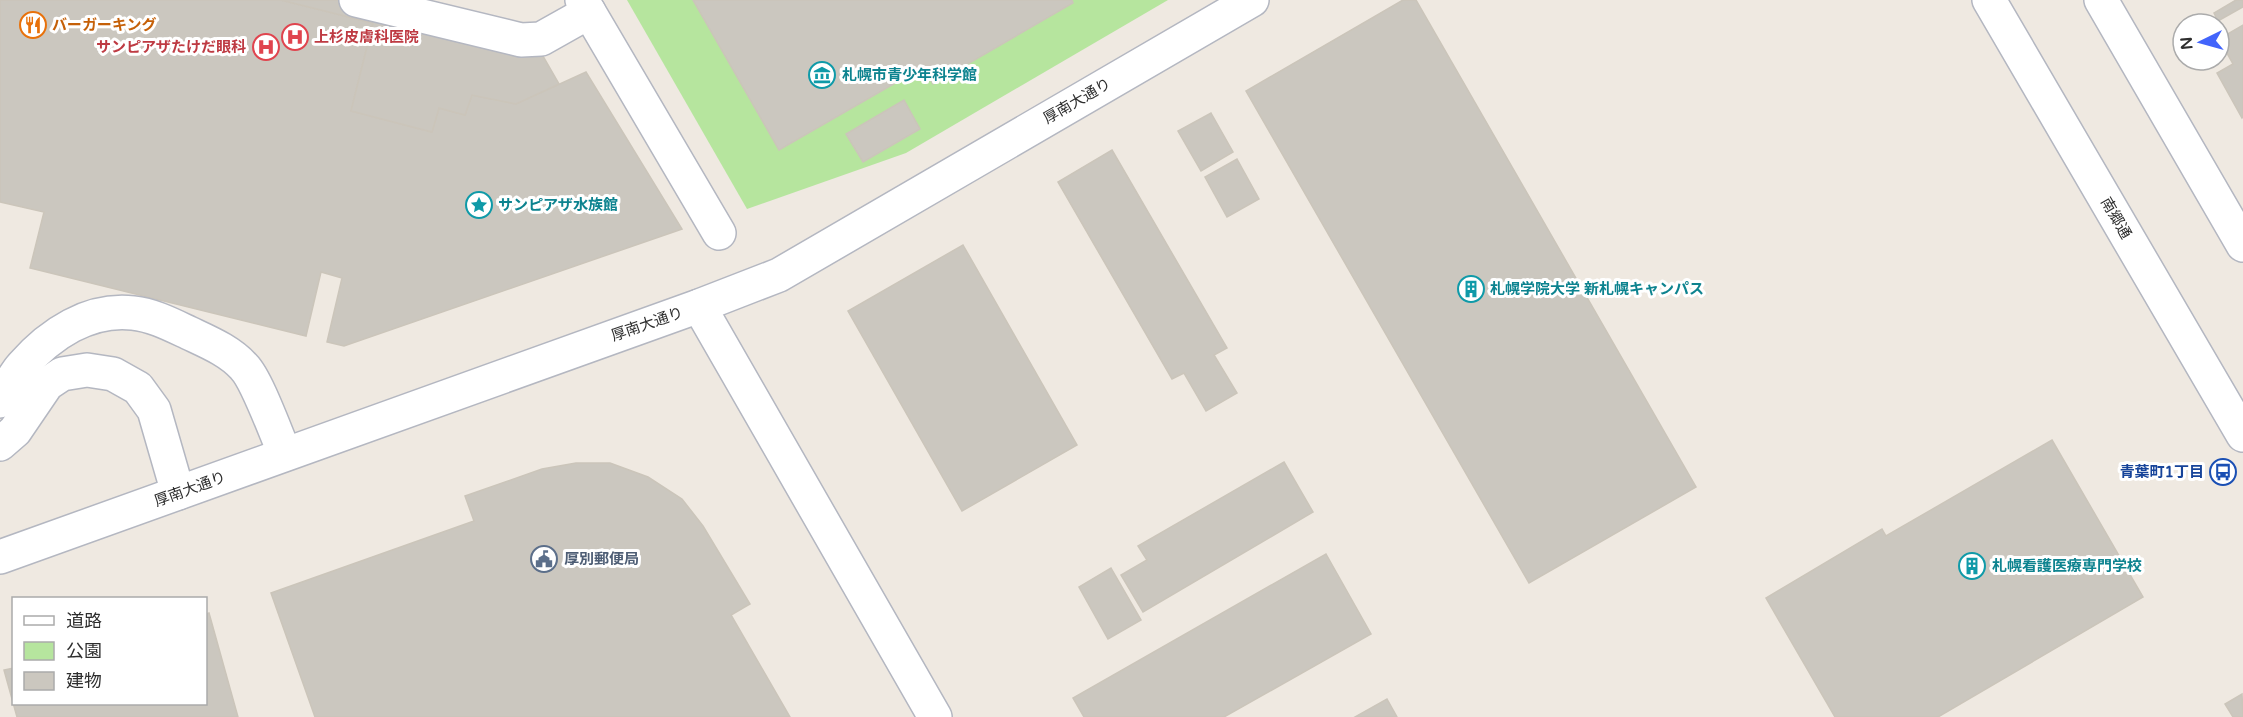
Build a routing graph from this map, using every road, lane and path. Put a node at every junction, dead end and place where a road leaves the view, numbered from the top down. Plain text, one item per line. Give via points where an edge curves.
1 (356, 0) edge
2 (1252, 0) edge
3 (1989, 0) edge
4 (2101, 0) edge
5 (586, 6) edge
6 (719, 233) dead end
7 (2243, 245) edge
8 (699, 306) junction
9 (0, 401) edge
10 (2243, 435) edge
11 (0, 444) edge
12 (285, 454) junction
13 (178, 493) junction
14 (0, 557) edge
15 (935, 717) edge

1 - 5 street via 521,40 541,39
2 - 8 street, 厚南大通り via 779,275
3 - 10 street, 南郷通
4 - 7 street
5 - 6 street
8 - 12 street, 厚南大通り
8 - 15 street
9 - 12 street via 20,367 69,326 99,315 133,313 163,320 226,352 245,368
11 - 13 street via 15,431 47,384 62,374 87,370 113,374 138,388 154,410
12 - 13 street, 厚南大通り
13 - 14 street, 厚南大通り

